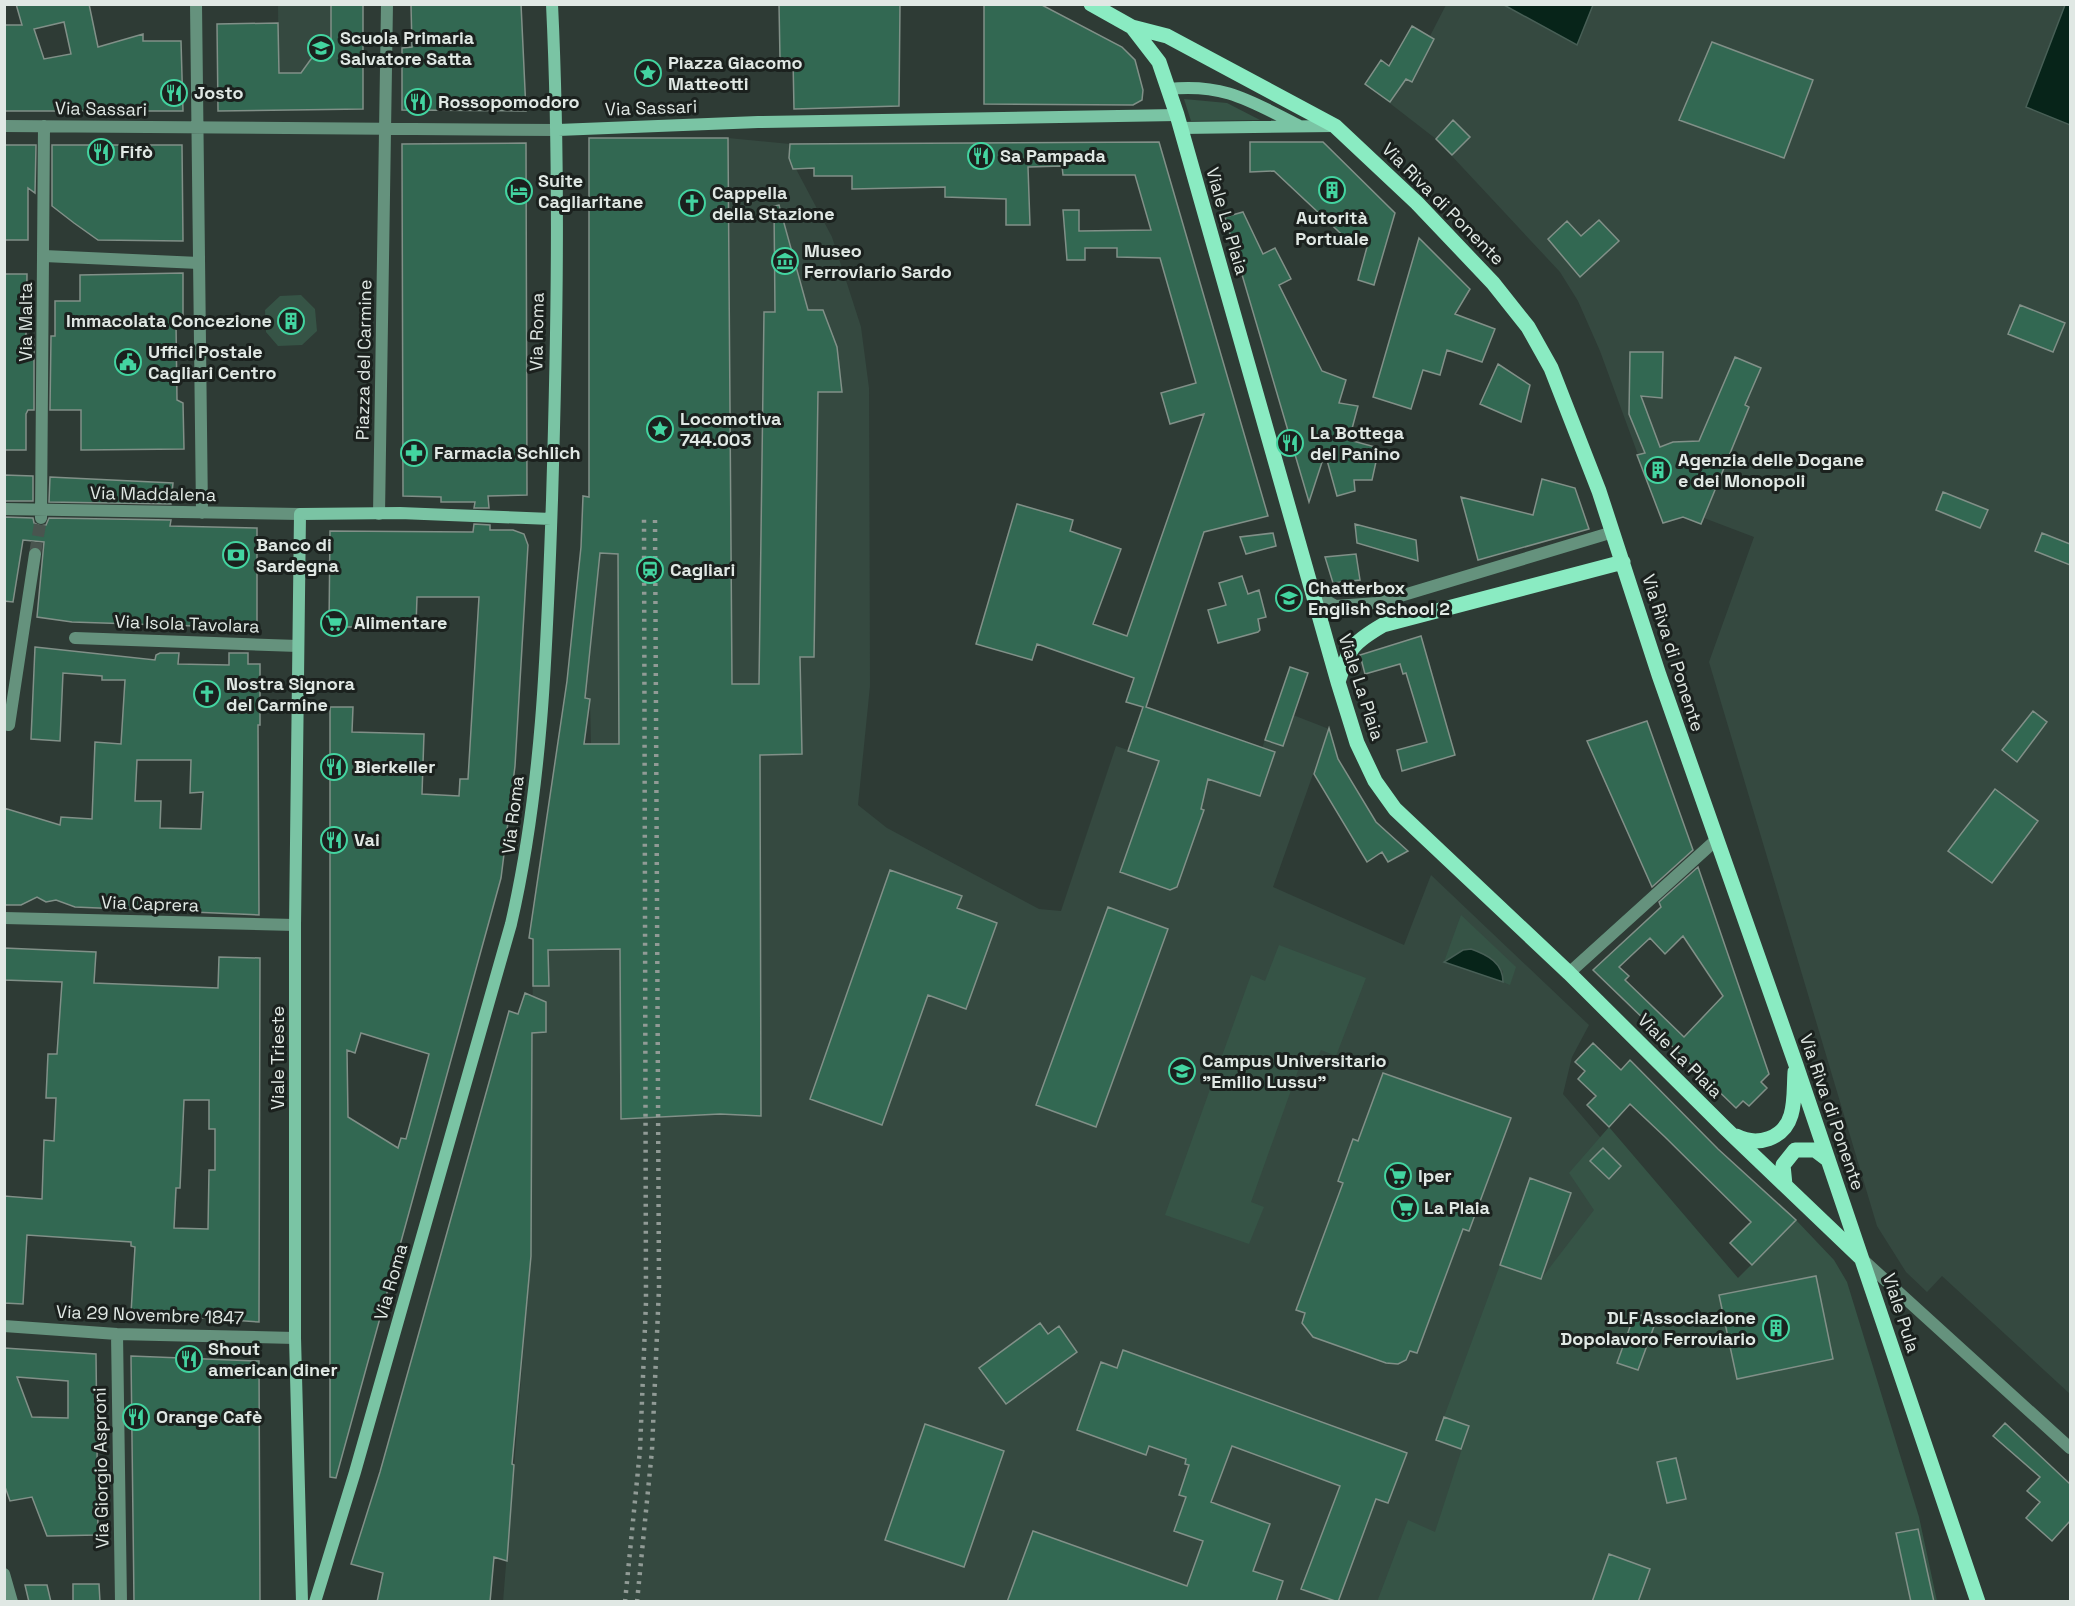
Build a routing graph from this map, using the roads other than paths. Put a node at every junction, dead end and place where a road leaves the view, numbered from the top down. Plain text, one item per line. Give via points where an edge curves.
1 (196, 4) edge
2 (387, 4) edge
3 (552, 4) edge
4 (1091, 4) edge
5 (1132, 27) junction
6 (1168, 89) junction
7 (1179, 122) junction
8 (4, 126) edge
9 (44, 126) junction
10 (1299, 126) junction
11 (1335, 126) junction
12 (197, 128) junction
13 (387, 128) junction
14 (558, 130) junction
15 (44, 256) junction
16 (199, 262) junction
17 (4, 509) edge
18 (202, 513) junction
19 (42, 514) junction
20 (300, 514) junction
21 (379, 514) junction
22 (551, 519) junction
23 (1613, 532) junction
24 (35, 554) tunnel mouth
25 (1623, 562) junction
26 (1306, 576) junction
27 (75, 638) dead end
28 (298, 646) junction
29 (1338, 682) junction
30 (4, 724) edge
31 (1716, 840) junction
32 (4, 918) edge
33 (295, 926) junction
34 (1569, 973) junction
35 (1796, 1065) junction
36 (1726, 1129) junction
37 (1827, 1159) junction
38 (1785, 1185) junction
39 (1862, 1259) junction
40 (4, 1326) edge
41 (117, 1334) junction
42 (295, 1338) junction
43 (2070, 1448) edge
44 (4, 1574) edge
45 (12, 1602) edge
46 (121, 1602) edge
47 (302, 1602) edge
48 (315, 1602) edge
49 (1978, 1602) edge

1 - 12 street
2 - 13 street, Piazza del Carmine
3 - 14 main road, Via Roma
4 - 5 main road
5 - 6 main road, Viale La Plaia via 1160,62
5 - 11 main road, Via Riva di Ponente via 1167,36
6 - 7 main road, Viale La Plaia
6 - 10 main road via 1192,86 1237,94
7 - 10 main road, Via Sassari via 1201,128
7 - 14 main road, Via Sassari via 758,122
7 - 26 main road, Viale La Plaia
8 - 9 street, Via Sassari
9 - 12 street, Via Sassari
9 - 15 street, Via Malta
10 - 11 main road
11 - 23 main road, Via Riva di Ponente via 1418,203 1493,283 1528,327 1551,368
12 - 13 street, Via Sassari
12 - 16 street
13 - 14 street, Via Sassari
13 - 21 street, Piazza del Carmine
14 - 22 main road, Via Roma
15 - 16 street
15 - 19 street, Via Malta
16 - 18 street
17 - 19 street, Via Maddalena
18 - 19 street, Via Maddalena
18 - 20 street, Via Maddalena
20 - 21 main road
20 - 28 main road, Viale Trieste
21 - 22 main road
22 - 48 main road, Via Roma via 543,715 524,867 372,1413
23 - 25 main road, Via Riva di Ponente
23 - 26 street via 1377,603 1335,606 1325,600
24 - 30 street via 9,725
25 - 29 main road via 1383,624 1357,640 1346,657
25 - 31 main road, Via Riva di Ponente
26 - 29 main road, Viale La Plaia
27 - 28 street, Via Isola Tavolara
28 - 33 main road, Viale Trieste
29 - 34 main road, Viale La Plaia via 1357,743 1375,781 1395,809
31 - 34 street
31 - 35 main road, Via Riva di Ponente
32 - 33 street, Via Caprera
33 - 42 main road, Viale Trieste
34 - 36 main road, Viale La Plaia
35 - 36 main road, Viale La Plaia via 1791,1114 1780,1131 1755,1141
35 - 37 main road, Via Riva di Ponente
36 - 38 main road, Viale La Plaia
37 - 38 main road via 1815,1150 1795,1150 1783,1165
37 - 39 main road, Via Riva di Ponente
38 - 39 main road, Viale La Plaia
39 - 43 street
39 - 49 main road, Viale Pula
40 - 41 street, Via 29 Novembre 1847
41 - 42 street, Via 29 Novembre 1847
41 - 46 street, Via Giorgio Asproni
42 - 47 main road, Viale Trieste
44 - 45 street

